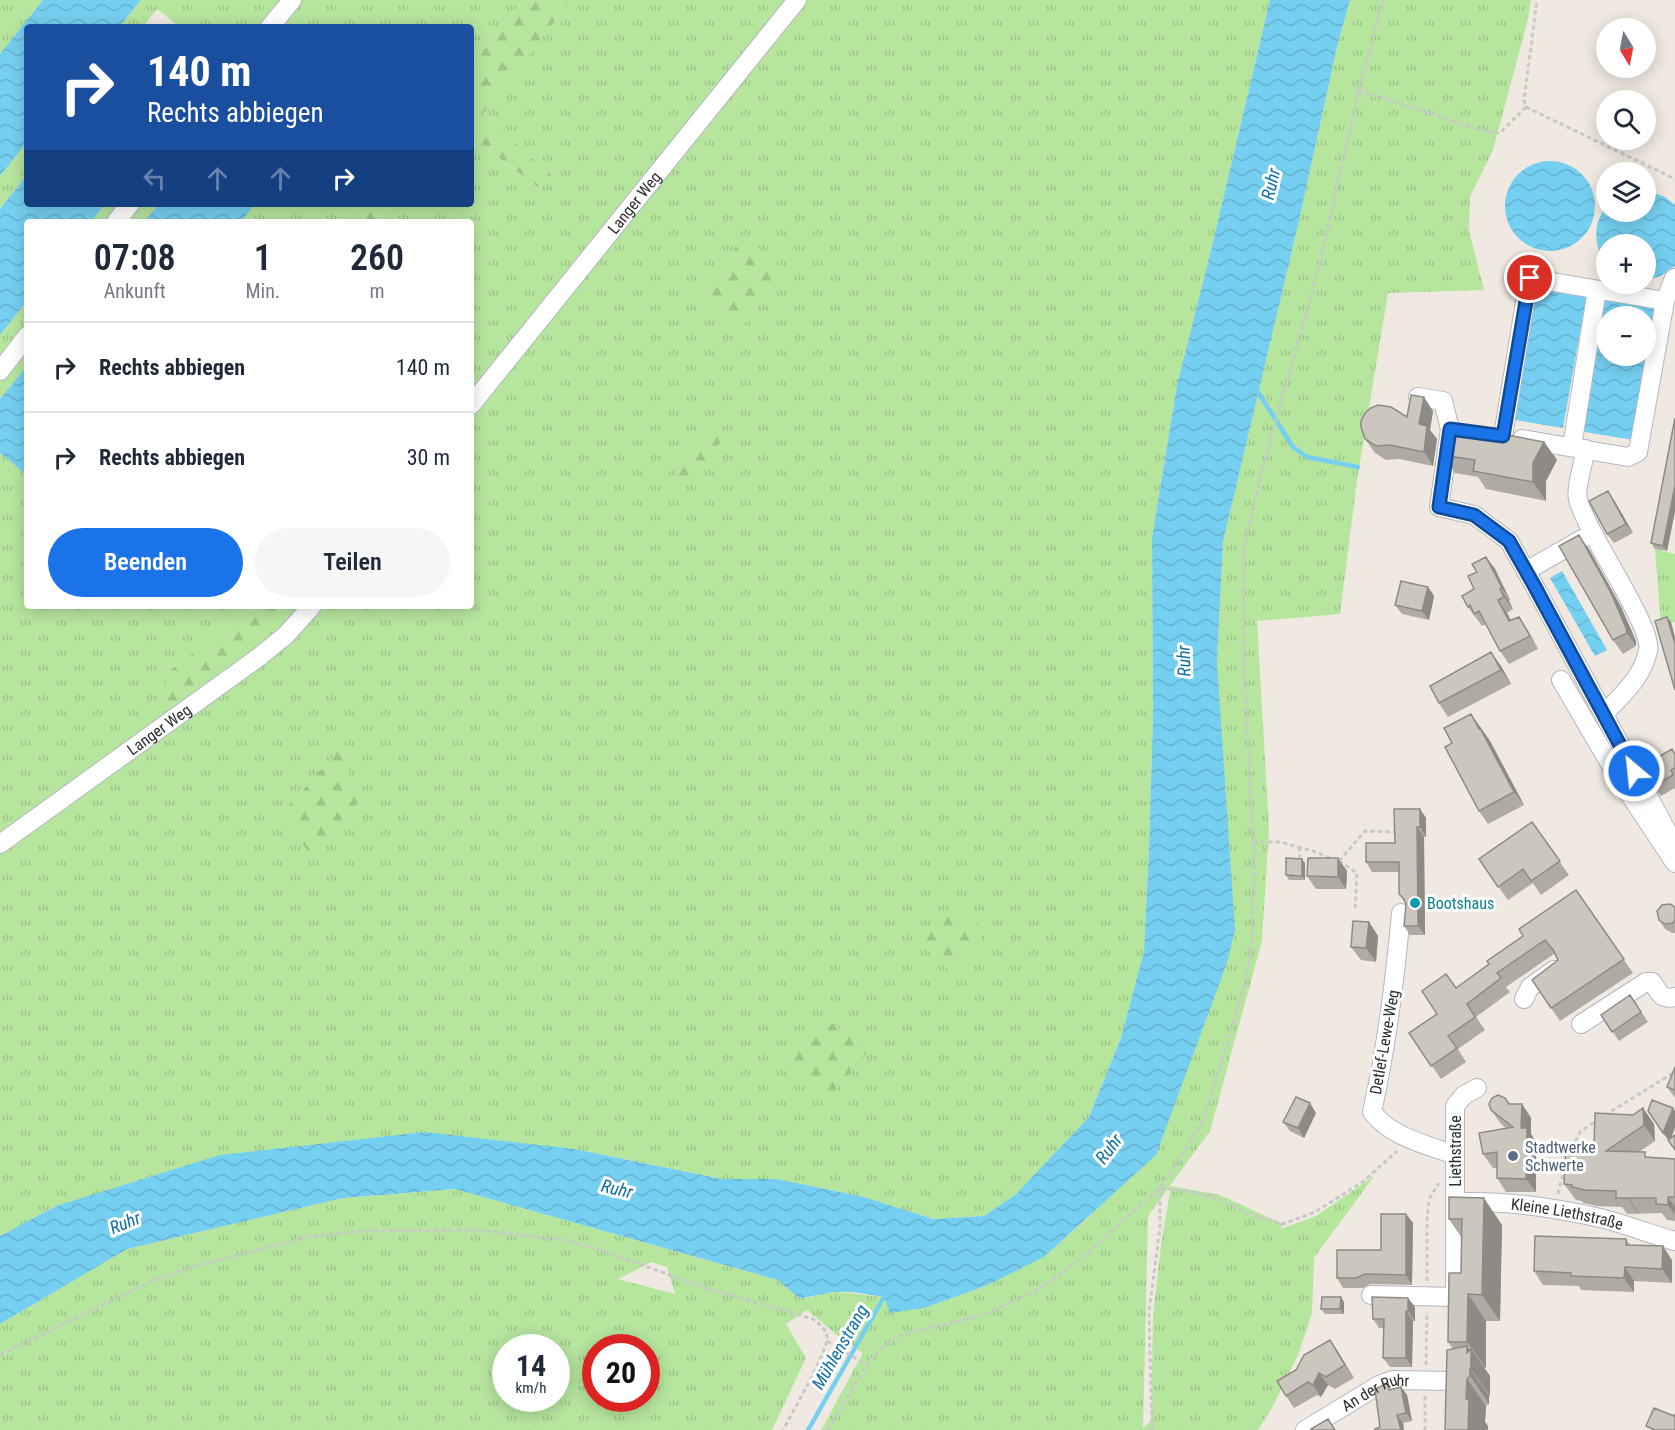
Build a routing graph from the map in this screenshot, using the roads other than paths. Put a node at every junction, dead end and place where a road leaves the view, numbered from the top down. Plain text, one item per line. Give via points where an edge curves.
1 (291, 0) edge
2 (797, 0) edge
3 (272, 24) edge
4 (128, 207) edge
5 (118, 219) edge
6 (1674, 278) edge
7 (1596, 290) edge
8 (1597, 294) edge
9 (1620, 294) edge
10 (1665, 302) junction
11 (24, 340) edge
12 (0, 370) edge
13 (1418, 397) edge
14 (474, 401) edge
15 (1450, 429) junction
16 (1503, 436) junction
17 (1579, 448) junction
18 (1593, 534) junction
19 (1526, 571) junction
20 (309, 609) edge
21 (1561, 680) dead end
22 (1604, 714) junction
23 (0, 844) edge
24 (1675, 846) edge
25 (1675, 863) edge
26 (1401, 913) dead end
27 (1554, 970) edge
28 (1675, 997) edge
29 (1524, 999) dead end
30 (1581, 1024) dead end
31 (1477, 1088) dead end
32 (1455, 1155) junction
33 (1461, 1202) junction
34 (1675, 1241) edge
35 (1371, 1295) edge
36 (1454, 1400) edge
37 (1305, 1430) edge

1 - 3 street
2 - 14 street, Langer Weg
4 - 5 street
6 - 10 street
7 - 16 street via 1530,278
8 - 17 street
9 - 10 street
10 - 17 street via 1638,452 1628,457
11 - 12 street
13 - 15 street via 1443,401
15 - 16 street
15 - 19 street via 1439,507 1474,515 1509,541
16 - 17 street
17 - 18 street via 1577,497
18 - 19 street
18 - 22 street via 1643,626 1649,649 1639,675
19 - 22 street
20 - 23 street, Langer Weg via 259,657
21 - 25 street via 1616,774
22 - 24 street
26 - 32 street, Detlef-Lewe-Weg via 1394,987 1372,1112 1380,1123
27 - 29 street via 1530,987
28 - 30 street via 1662,997 1652,982 1646,982
31 - 32 street, Liethstraße via 1455,1106
32 - 33 street, Liethstraße
33 - 34 street, Kleine Liethstraße via 1557,1209
33 - 35 street, Liethstraße via 1455,1303
36 - 37 street, An der Ruhr via 1454,1375 1393,1380

